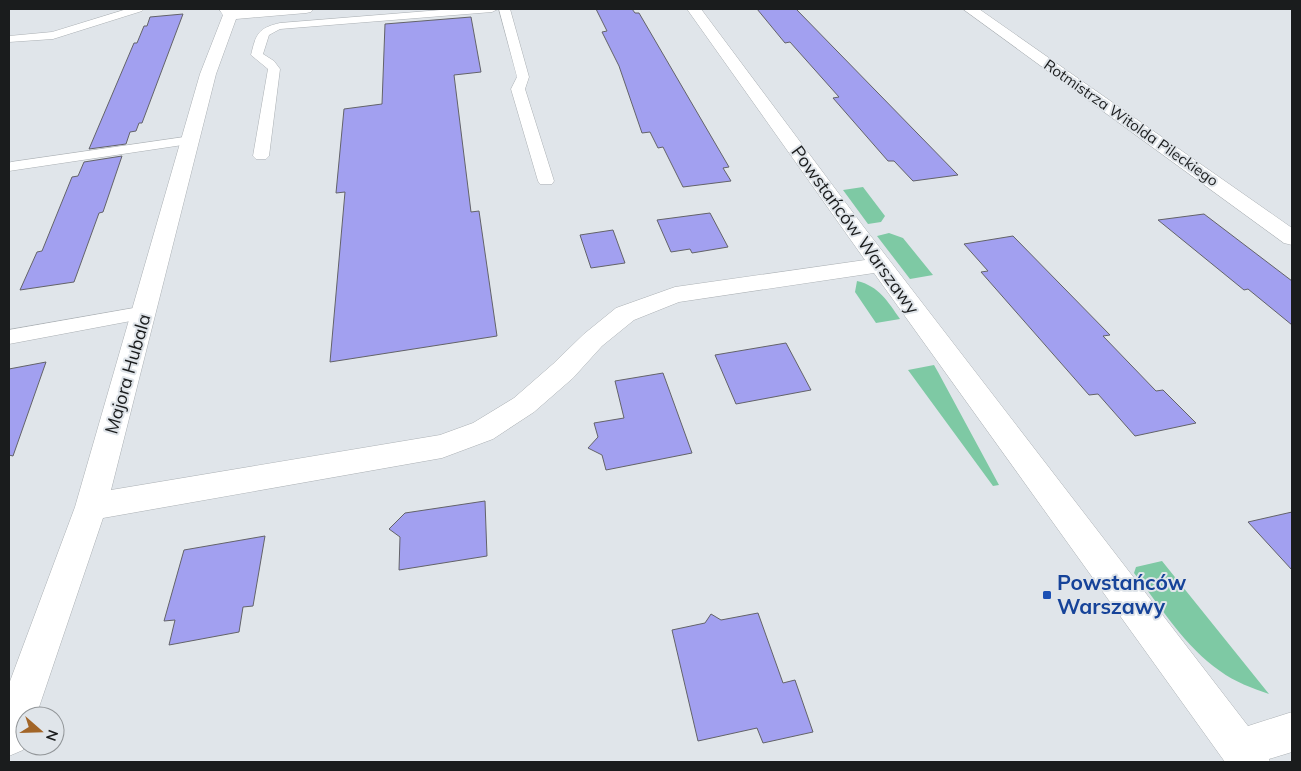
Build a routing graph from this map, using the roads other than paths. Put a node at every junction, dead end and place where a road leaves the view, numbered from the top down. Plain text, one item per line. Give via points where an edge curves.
1 (138, 9) edge
2 (306, 9) edge
3 (316, 9) edge
4 (492, 9) edge
5 (504, 9) edge
6 (694, 9) edge
7 (970, 9) edge
8 (228, 12) edge
9 (306, 24) junction
10 (9, 39) edge
11 (191, 140) junction
12 (261, 156) dead end
13 (11, 167) dead end
14 (546, 182) dead end
15 (1292, 238) edge
16 (880, 266) junction
17 (146, 312) junction
18 (9, 337) edge
19 (91, 507) junction
20 (18, 688) edge
21 (1292, 732) edge
22 (9, 736) edge
23 (1246, 755) edge

1 - 10 lane via 53,35
2 - 8 street
3 - 9 lane
4 - 9 lane
5 - 14 lane via 523,76 518,89
6 - 16 street, Powstańców Warszawy
7 - 15 street, Rotmistrza Witolda Pileckiego
8 - 11 street, Majora Hubala
9 - 12 lane via 271,28 261,35 257,55 274,69
11 - 13 lane
11 - 17 street, Majora Hubala
16 - 19 street via 675,295 625,314 592,340 524,405 483,431 442,446
16 - 23 street, Powstańców Warszawy
17 - 18 lane
17 - 19 street, Majora Hubala
19 - 20 street, Majora Hubala
20 - 22 street, Majora Hubala
21 - 23 street

